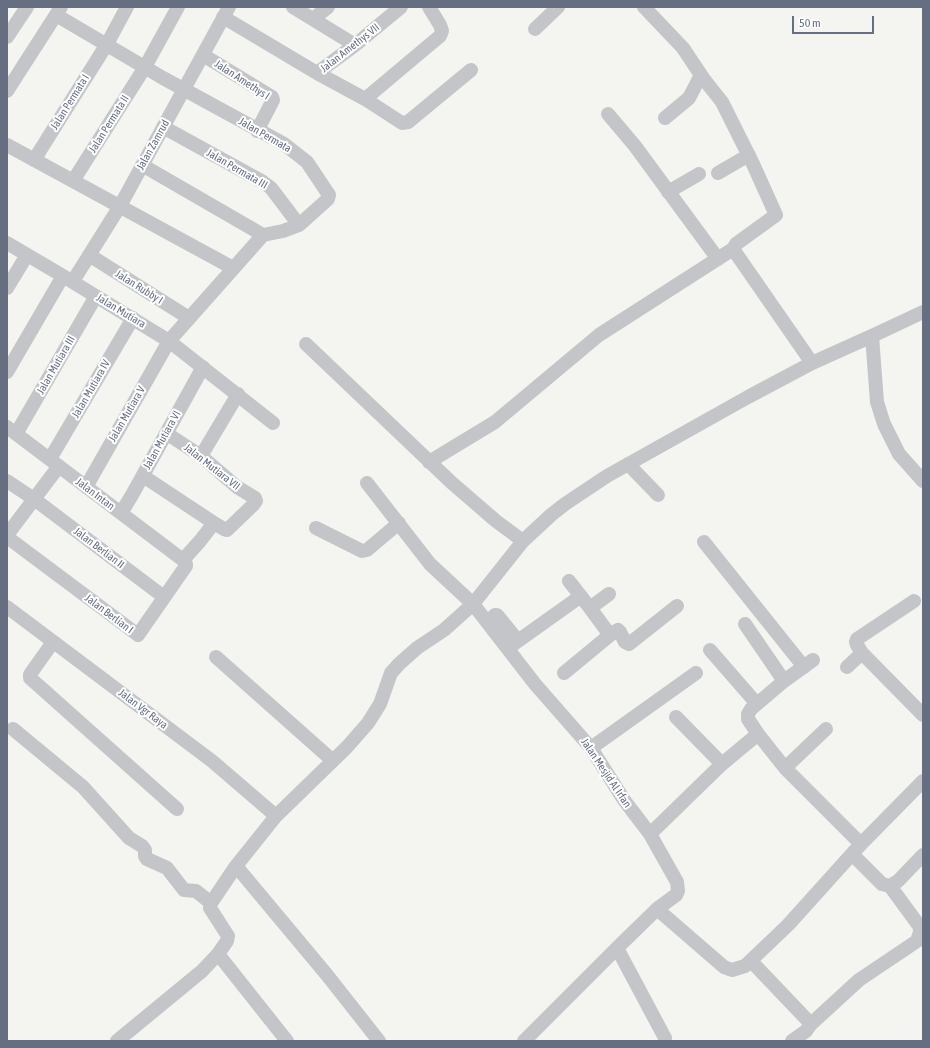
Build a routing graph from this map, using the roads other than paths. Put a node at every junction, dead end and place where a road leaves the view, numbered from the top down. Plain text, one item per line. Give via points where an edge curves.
1 (27, 7) edge
2 (127, 7) edge
3 (178, 7) edge
4 (293, 7) edge
5 (328, 7) edge
6 (401, 7) edge
7 (429, 7) edge
8 (558, 7) edge
9 (644, 7) edge
10 (59, 11) edge
11 (226, 12) edge
12 (313, 19) junction
13 (535, 29) dead end
14 (7, 37) edge
15 (107, 44) junction
16 (355, 45) junction
17 (203, 55) junction
18 (145, 67) junction
19 (471, 70) dead end
20 (317, 73) junction
21 (701, 75) junction
22 (184, 89) junction
23 (7, 91) edge
24 (365, 99) junction
25 (608, 114) dead end
26 (666, 118) dead end
27 (163, 127) junction
28 (257, 131) junction
29 (7, 145) edge
30 (749, 155) junction
31 (34, 160) junction
32 (142, 165) junction
33 (718, 173) dead end
34 (699, 174) dead end
35 (73, 181) junction
36 (668, 192) junction
37 (120, 206) junction
38 (299, 225) junction
39 (263, 235) junction
40 (7, 243) edge
41 (733, 249) junction
42 (27, 255) junction
43 (89, 255) junction
44 (718, 259) junction
45 (233, 268) junction
46 (68, 279) junction
47 (7, 288) edge
48 (96, 296) junction
49 (923, 312) edge
50 (133, 318) junction
51 (189, 318) junction
52 (872, 336) junction
53 (168, 341) junction
54 (306, 344) dead end
55 (812, 363) junction
56 (202, 367) junction
57 (7, 372) edge
58 (238, 394) junction
59 (273, 423) dead end
60 (11, 430) edge
61 (166, 433) junction
62 (201, 456) junction
63 (430, 462) junction
64 (54, 463) junction
65 (628, 464) junction
66 (143, 476) junction
67 (923, 480) edge
68 (7, 481) edge
69 (367, 483) dead end
70 (86, 487) junction
71 (658, 495) dead end
72 (34, 499) junction
73 (120, 513) junction
74 (214, 523) junction
75 (398, 523) junction
76 (316, 528) dead end
77 (7, 536) edge
78 (523, 541) junction
79 (704, 542) dead end
80 (183, 560) junction
81 (569, 581) dead end
82 (609, 594) dead end
83 (581, 596) junction
84 (164, 597) junction
85 (914, 601) dead end
86 (473, 604) junction
87 (677, 606) dead end
88 (7, 607) edge
89 (590, 608) junction
90 (746, 624) dead end
91 (610, 635) junction
92 (53, 642) junction
93 (513, 645) junction
94 (710, 650) dead end
95 (862, 653) junction
96 (216, 658) dead end
97 (847, 667) dead end
98 (564, 672) dead end
99 (696, 673) dead end
100 (784, 681) junction
101 (757, 704) junction
102 (923, 715) edge
103 (676, 716) dead end
104 (13, 729) dead end
105 (826, 729) dead end
106 (758, 734) junction
107 (591, 748) junction
108 (332, 760) junction
109 (722, 764) junction
110 (785, 768) junction
111 (923, 781) edge
112 (177, 809) dead end
113 (276, 816) junction
114 (650, 834) junction
115 (856, 849) junction
116 (923, 855) edge
117 (236, 866) junction
118 (890, 886) junction
119 (211, 903) junction
120 (657, 909) junction
121 (617, 948) junction
122 (218, 954) junction
123 (751, 961) junction
124 (810, 1024) junction
125 (665, 1038) dead end
126 (117, 1041) edge
127 (287, 1041) edge
128 (379, 1041) edge
129 (524, 1041) edge
130 (792, 1041) edge

1 - 14 street
2 - 15 street, Jalan Permata I
3 - 18 street, Jalan Permata II
4 - 12 street
5 - 12 street
6 - 16 street, Jalan Amethys VII
7 - 24 street via 440,25 440,36
8 - 13 street
9 - 21 street via 683,48
10 - 15 street, Jalan Permata
10 - 23 street
11 - 17 street, Jalan Zamrud
11 - 20 street
12 - 16 street
15 - 18 street, Jalan Permata
15 - 31 street, Jalan Permata I
16 - 20 street, Jalan Amethys VII
17 - 22 street, Jalan Zamrud
17 - 28 street, Jalan Amethys I via 272,97 273,100
18 - 22 street, Jalan Permata
18 - 35 street, Jalan Permata II
19 - 24 street via 408,122 402,123
20 - 24 street
21 - 26 street via 688,98
21 - 30 street via 722,102
22 - 27 street, Jalan Zamrud
22 - 28 street, Jalan Permata
25 - 36 street
27 - 32 street, Jalan Zamrud
27 - 38 street, Jalan Permata III via 263,182 271,188
28 - 38 street, Jalan Permata via 284,144 307,162 328,192 328,199
29 - 31 street
30 - 33 street
30 - 41 street via 776,215 736,244
31 - 35 street
32 - 37 street, Jalan Zamrud
32 - 39 street
34 - 36 street
35 - 37 street
36 - 44 street
37 - 43 street, Jalan Zamrud
37 - 45 street
38 - 39 street, Jalan Permata
39 - 45 street
40 - 42 street, Jalan Mutiara
41 - 44 street
41 - 55 street
42 - 46 street, Jalan Mutiara
42 - 47 street
43 - 46 street, Jalan Zamrud
43 - 51 street, Jalan Rubby I
44 - 63 street via 599,335 495,422
45 - 51 street
46 - 48 street, Jalan Mutiara
46 - 57 street, Jalan Zamrud
48 - 50 street, Jalan Mutiara
48 - 60 street, Jalan Mutiara III
49 - 52 street
50 - 53 street, Jalan Mutiara
50 - 64 street, Jalan Mutiara IV
51 - 53 street
52 - 55 street
52 - 67 street via 877,402 884,424 899,454
53 - 56 street, Jalan Mutiara
53 - 70 street, Jalan Mutiara V
54 - 63 street
55 - 65 street
56 - 58 street, Jalan Mutiara
56 - 61 street, Jalan Mutiara VI
58 - 59 street, Jalan Mutiara
58 - 62 street
60 - 64 street, Jalan Intan
61 - 62 street, Jalan Mutiara VII
61 - 66 street, Jalan Mutiara VI
62 - 74 street, Jalan Mutiara VII via 256,501 227,530
63 - 78 street via 452,484
64 - 70 street, Jalan Intan
64 - 72 street, Jalan Mutiara IV
65 - 71 street
65 - 78 street via 565,504
66 - 73 street, Jalan Mutiara VI
66 - 74 street
68 - 72 street, Jalan Berlian II
69 - 75 street, Jalan Mesjid Al Irfan
70 - 73 street, Jalan Intan
72 - 77 street, Jalan Mutiara IV
72 - 84 street, Jalan Berlian II
73 - 80 street, Jalan Intan
74 - 80 street
75 - 76 street via 367,550 362,551
75 - 86 street, Jalan Mesjid Al Irfan via 430,564
77 - 84 street, Jalan Berlian I via 138,635
78 - 86 street
79 - 100 street via 808,664
80 - 84 street, Jalan Berlian I via 186,566
81 - 83 street
82 - 89 street
83 - 89 street
83 - 93 street
85 - 95 street via 857,638 856,645
86 - 93 street, Jalan Mesjid Al Irfan
86 - 108 street via 399,664 391,673 375,714 358,736
87 - 91 street via 629,644 618,630
88 - 92 street, Jalan Vgr Raya
89 - 91 street
90 - 100 street
91 - 98 street
92 - 112 street via 30,678
92 - 113 street, Jalan Vgr Raya via 212,761
93 - 107 street, Jalan Mesjid Al Irfan via 535,684
94 - 101 street
95 - 97 street
95 - 102 street
96 - 108 street
99 - 107 street
100 - 101 street
101 - 106 street via 748,714 748,719
103 - 109 street
104 - 119 street via 83,787 129,838 142,846 147,859 167,868 184,890 196,891
105 - 110 street
106 - 109 street
106 - 110 street
107 - 114 street, Jalan Mesjid Al Irfan via 624,800
108 - 113 street
109 - 114 street
110 - 115 street
111 - 115 street
113 - 117 street
114 - 120 street, Jalan Mesjid Al Irfan via 679,887 676,895
115 - 118 street via 882,884
115 - 123 street via 788,925
116 - 118 street
117 - 119 street
117 - 128 street
118 - 124 street via 920,927 917,941 859,980
119 - 122 street via 210,908 228,936
120 - 121 street, Jalan Mesjid Al Irfan
120 - 123 street via 724,967 739,969
121 - 125 street
121 - 129 street, Jalan Mesjid Al Irfan
122 - 126 street via 202,971
122 - 127 street
123 - 124 street
124 - 130 street via 806,1031

